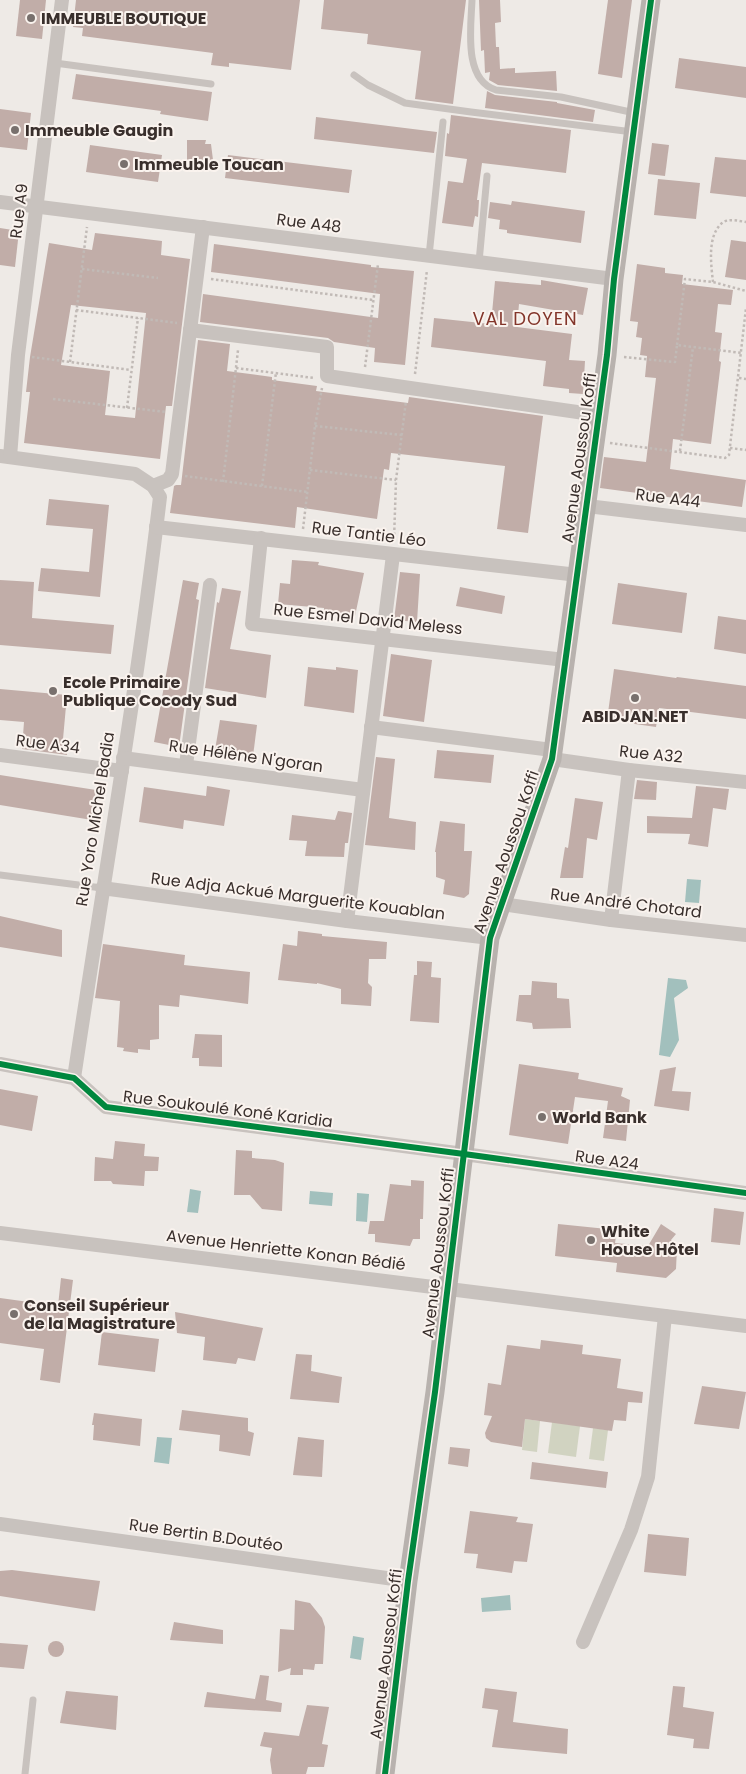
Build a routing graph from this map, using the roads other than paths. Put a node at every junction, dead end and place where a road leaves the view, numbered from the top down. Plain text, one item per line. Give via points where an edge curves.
1 (62, 0) edge
2 (472, 0) edge
3 (651, 0) edge
4 (55, 63) junction
5 (354, 75) dead end
6 (211, 84) dead end
7 (636, 113) junction
8 (443, 122) dead end
9 (634, 132) junction
10 (487, 176) dead end
11 (0, 202) edge
12 (37, 206) junction
13 (204, 227) junction
14 (429, 256) junction
15 (479, 262) junction
16 (614, 279) junction
17 (190, 327) junction
18 (598, 415) junction
19 (5, 457) edge
20 (153, 486) junction
21 (587, 506) junction
22 (746, 524) edge
23 (156, 527) junction
24 (261, 538) junction
25 (393, 554) junction
26 (578, 575) junction
27 (210, 585) dead end
28 (383, 638) junction
29 (565, 660) junction
30 (371, 727) junction
31 (552, 754) junction
32 (0, 755) edge
33 (123, 764) junction
34 (186, 766) junction
35 (629, 770) junction
36 (746, 782) edge
37 (363, 790) junction
38 (0, 875) edge
39 (102, 888) junction
40 (502, 904) junction
41 (611, 920) junction
42 (347, 921) junction
43 (746, 935) edge
44 (490, 938) junction
45 (0, 1064) edge
46 (74, 1078) junction
47 (464, 1154) junction
48 (746, 1193) edge
49 (0, 1233) edge
50 (446, 1288) junction
51 (665, 1316) junction
52 (746, 1326) edge
53 (0, 1524) edge
54 (408, 1581) junction
55 (583, 1642) dead end
56 (34, 1700) dead end
57 (25, 1774) edge
58 (385, 1774) edge

1 - 4 street, Rue A9
2 - 7 lane via 471,46 479,79 487,87 561,97
3 - 7 street, Avenue Aoussou Koffi
4 - 6 lane
4 - 12 street, Rue A9
5 - 9 lane via 405,103
7 - 9 street, Avenue Aoussou Koffi
8 - 14 lane
9 - 16 street, Avenue Aoussou Koffi
10 - 15 lane
11 - 12 street, Rue A48
12 - 13 street, Rue A48
12 - 19 street, Rue A9
13 - 14 street, Rue A48
13 - 17 street
14 - 15 street, Rue A48
15 - 16 street, Rue A48
16 - 18 street, Avenue Aoussou Koffi
17 - 18 street via 327,347 325,378
17 - 20 street via 172,474 168,480
18 - 21 street, Avenue Aoussou Koffi
19 - 20 street via 134,474
20 - 23 street, Rue Yoro Michel Badia via 160,497
21 - 22 street, Rue A44
21 - 26 street, Avenue Aoussou Koffi
23 - 24 street, Rue Tantie Léo
23 - 33 street, Rue Yoro Michel Badia
24 - 25 street, Rue Tantie Léo
24 - 28 street, Rue Esmel David Meless via 252,624
25 - 26 street, Rue Tantie Léo
25 - 28 street
26 - 29 street, Avenue Aoussou Koffi
27 - 34 street
28 - 29 street, Rue Esmel David Meless
28 - 30 street
29 - 31 street, Avenue Aoussou Koffi
30 - 31 street, Rue A32
30 - 37 street
31 - 35 street, Rue A32
31 - 40 street, Avenue Aoussou Koffi
32 - 33 street, Rue A34
33 - 34 street, Rue Hélène N'goran
33 - 39 street, Rue Yoro Michel Badia
34 - 37 street, Rue Hélène N'goran
35 - 36 street, Rue A32
35 - 41 street
37 - 42 street
38 - 39 lane
39 - 42 street, Rue Adja Ackué Marguerite Kouablan
39 - 46 street, Rue Yoro Michel Badia
40 - 41 street, Rue André Chotard
40 - 44 street, Avenue Aoussou Koffi
41 - 43 street, Rue André Chotard
42 - 44 street, Rue Adja Ackué Marguerite Kouablan
44 - 47 street, Avenue Aoussou Koffi
45 - 46 street
46 - 47 street, Rue Soukoulé Koné Karidia via 106,1108
47 - 48 street, Rue A24
47 - 50 street, Avenue Aoussou Koffi
49 - 50 street, Avenue Henriette Konan Bédié
50 - 51 street, Avenue Henriette Konan Bédié
50 - 54 street, Avenue Aoussou Koffi
51 - 52 street, Avenue Henriette Konan Bédié
51 - 55 street via 648,1477 631,1530
53 - 54 street, Rue Bertin B.Doutéo
54 - 58 street, Avenue Aoussou Koffi
56 - 57 lane

